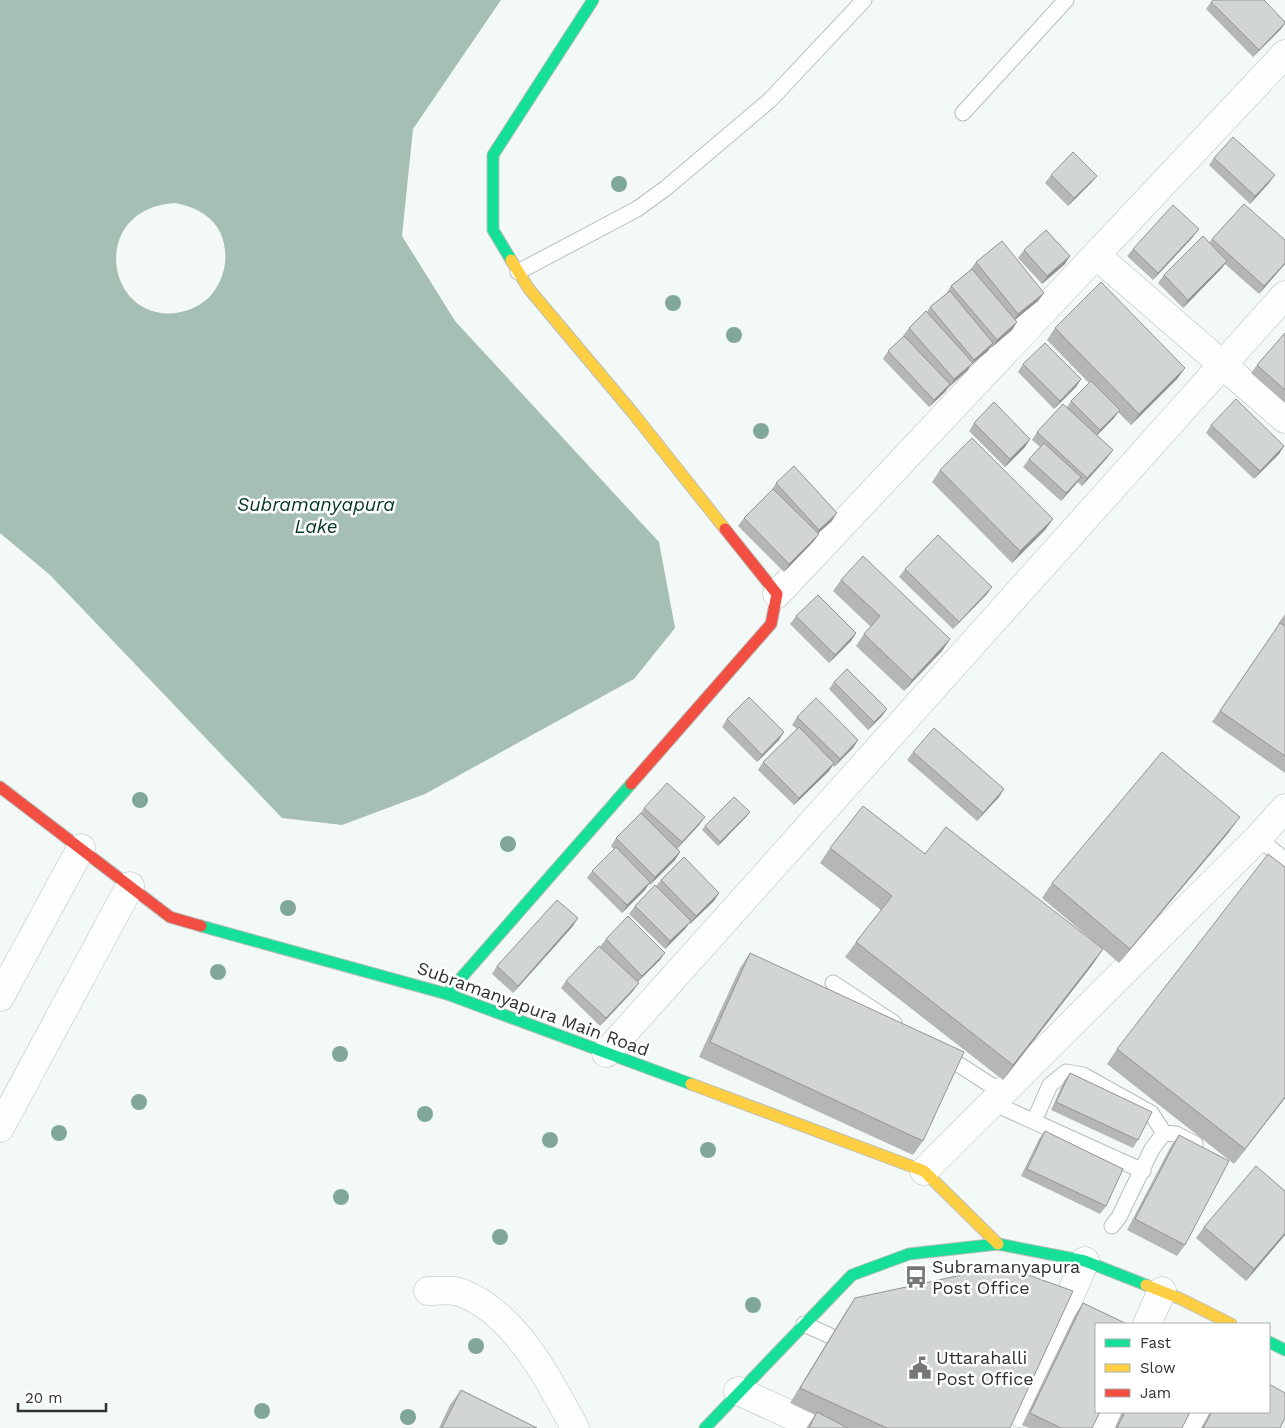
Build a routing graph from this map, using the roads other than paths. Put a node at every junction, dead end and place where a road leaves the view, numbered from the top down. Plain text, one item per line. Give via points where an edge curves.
1 (593, 0) edge
2 (864, 0) edge
3 (1066, 0) edge
4 (1285, 54) edge
5 (963, 112) dead end
6 (1096, 256) junction
7 (518, 272) junction
8 (1285, 295) edge
9 (1221, 366) junction
10 (1285, 419) edge
11 (776, 594) junction
12 (0, 787) edge
13 (1285, 808) edge
14 (1258, 838) junction
15 (81, 848) junction
16 (1285, 860) edge
17 (130, 886) junction
18 (833, 983) dead end
19 (448, 994) junction
20 (0, 997) edge
21 (906, 1030) edge
22 (930, 1046) edge
23 (606, 1053) junction
24 (998, 1098) junction
25 (1034, 1121) junction
26 (0, 1128) edge
27 (1164, 1133) junction
28 (1206, 1150) edge
29 (924, 1171) junction
30 (1142, 1171) junction
31 (1112, 1226) dead end
32 (998, 1244) junction
33 (1085, 1261) junction
34 (428, 1291) dead end
35 (1162, 1291) junction
36 (1147, 1323) edge
37 (1229, 1323) edge
38 (804, 1324) junction
39 (1270, 1342) edge
40 (862, 1347) edge
41 (1285, 1350) edge
42 (738, 1391) junction
43 (1020, 1413) edge
44 (1106, 1413) edge
45 (1194, 1413) edge
46 (710, 1426) edge
47 (575, 1428) edge
48 (820, 1428) edge
49 (1099, 1428) edge
50 (1187, 1428) edge

1 - 7 street via 493,155 493,230
2 - 7 lane via 770,100 666,188 637,208
3 - 5 lane
4 - 6 street
6 - 9 street
6 - 11 street
7 - 11 street
8 - 9 street
9 - 10 street
9 - 23 street
11 - 19 street via 772,624
12 - 15 street, Subramanyapura Main Road
13 - 14 street
14 - 16 lane
14 - 24 street
15 - 17 street, Subramanyapura Main Road
15 - 20 street
17 - 19 street, Subramanyapura Main Road via 170,917
17 - 26 street
18 - 21 lane
19 - 23 street, Subramanyapura Main Road
22 - 24 lane
23 - 29 street, Subramanyapura Main Road
24 - 25 lane
24 - 29 street
25 - 27 lane via 1050,1086 1066,1072 1083,1076 1151,1113
25 - 30 lane
27 - 28 lane via 1176,1134
27 - 30 lane
29 - 32 street, Subramanyapura Main Road
30 - 31 lane
32 - 33 street
32 - 38 street via 909,1254 852,1274
33 - 35 street
33 - 43 street
34 - 47 street via 461,1292 495,1312 527,1348
35 - 36 street
35 - 37 street
38 - 40 lane via 857,1348
38 - 42 street
39 - 41 street
42 - 46 street
42 - 48 street
44 - 49 street
45 - 50 street

